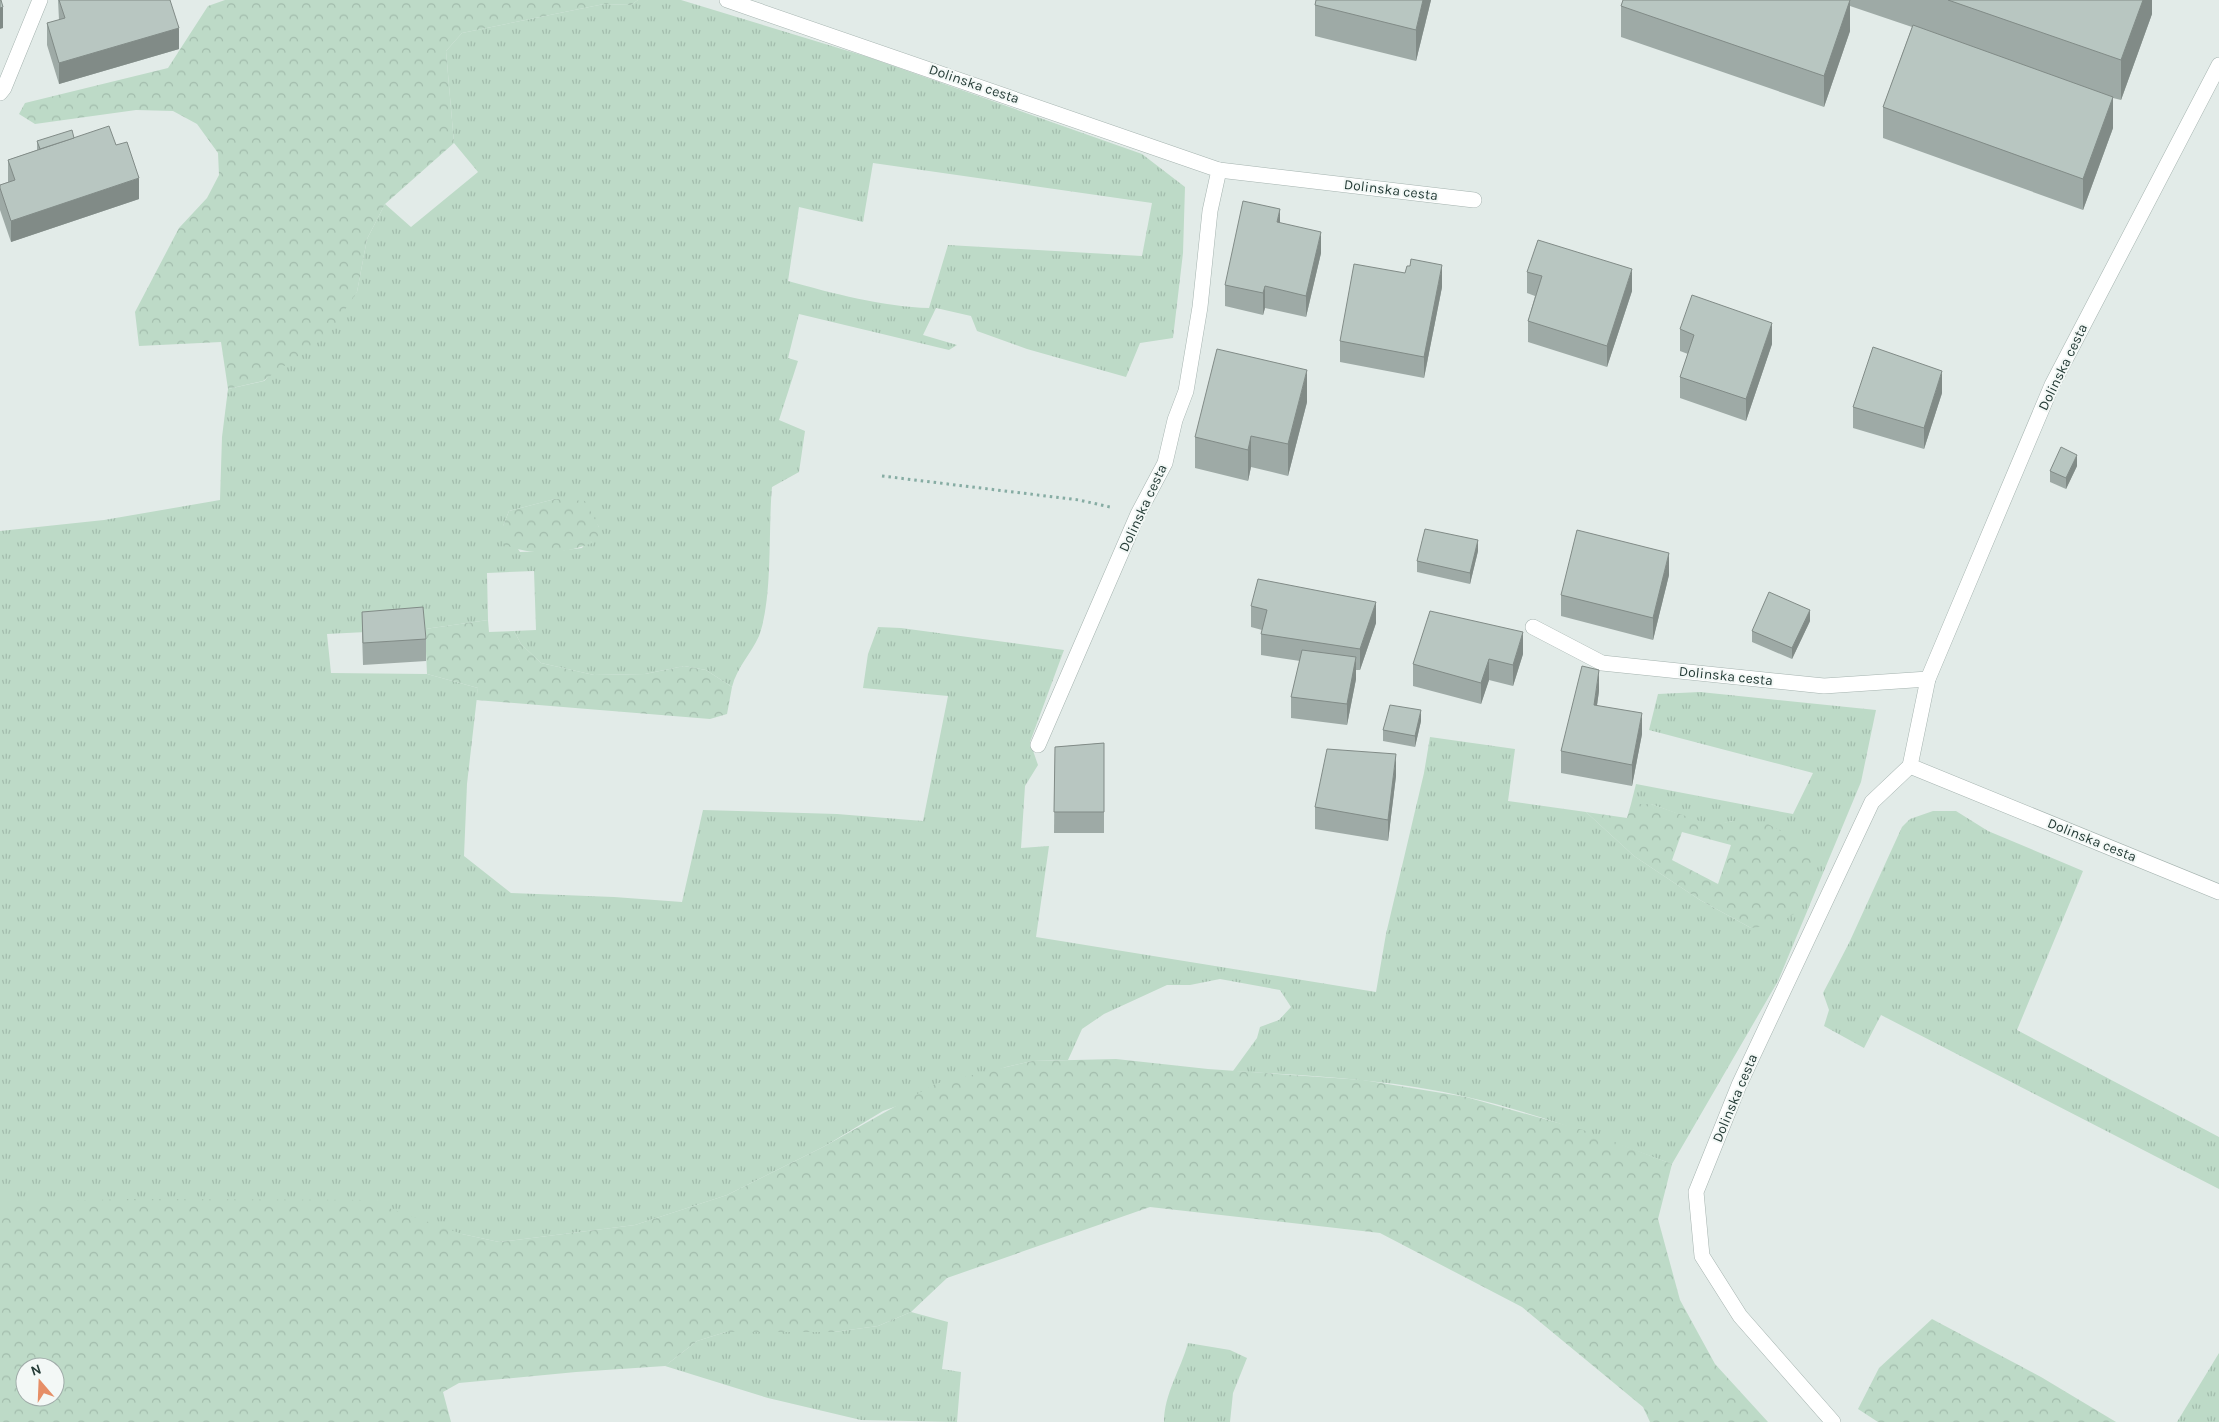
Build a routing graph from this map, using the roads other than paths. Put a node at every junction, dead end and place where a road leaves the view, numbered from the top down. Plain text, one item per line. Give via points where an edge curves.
1 (40, 0) edge
2 (727, 0) edge
3 (2219, 65) edge
4 (0, 93) edge
5 (1219, 170) junction
6 (1474, 200) dead end
7 (1533, 627) dead end
8 (1928, 679) junction
9 (1038, 745) dead end
10 (1910, 766) junction
11 (2219, 892) edge
12 (1833, 1422) edge

1 - 4 street
2 - 5 street, Dolinska cesta
3 - 8 street, Dolinska cesta via 2052,385
5 - 6 street, Dolinska cesta
5 - 9 street, Dolinska cesta via 1210,211 1200,307 1186,391 1165,463 1138,514
7 - 8 street, Dolinska cesta via 1602,662 1824,686
8 - 10 street, Dolinska cesta
10 - 11 street, Dolinska cesta
10 - 12 street, Dolinska cesta via 1872,802 1740,1085 1696,1192 1702,1256 1740,1316

